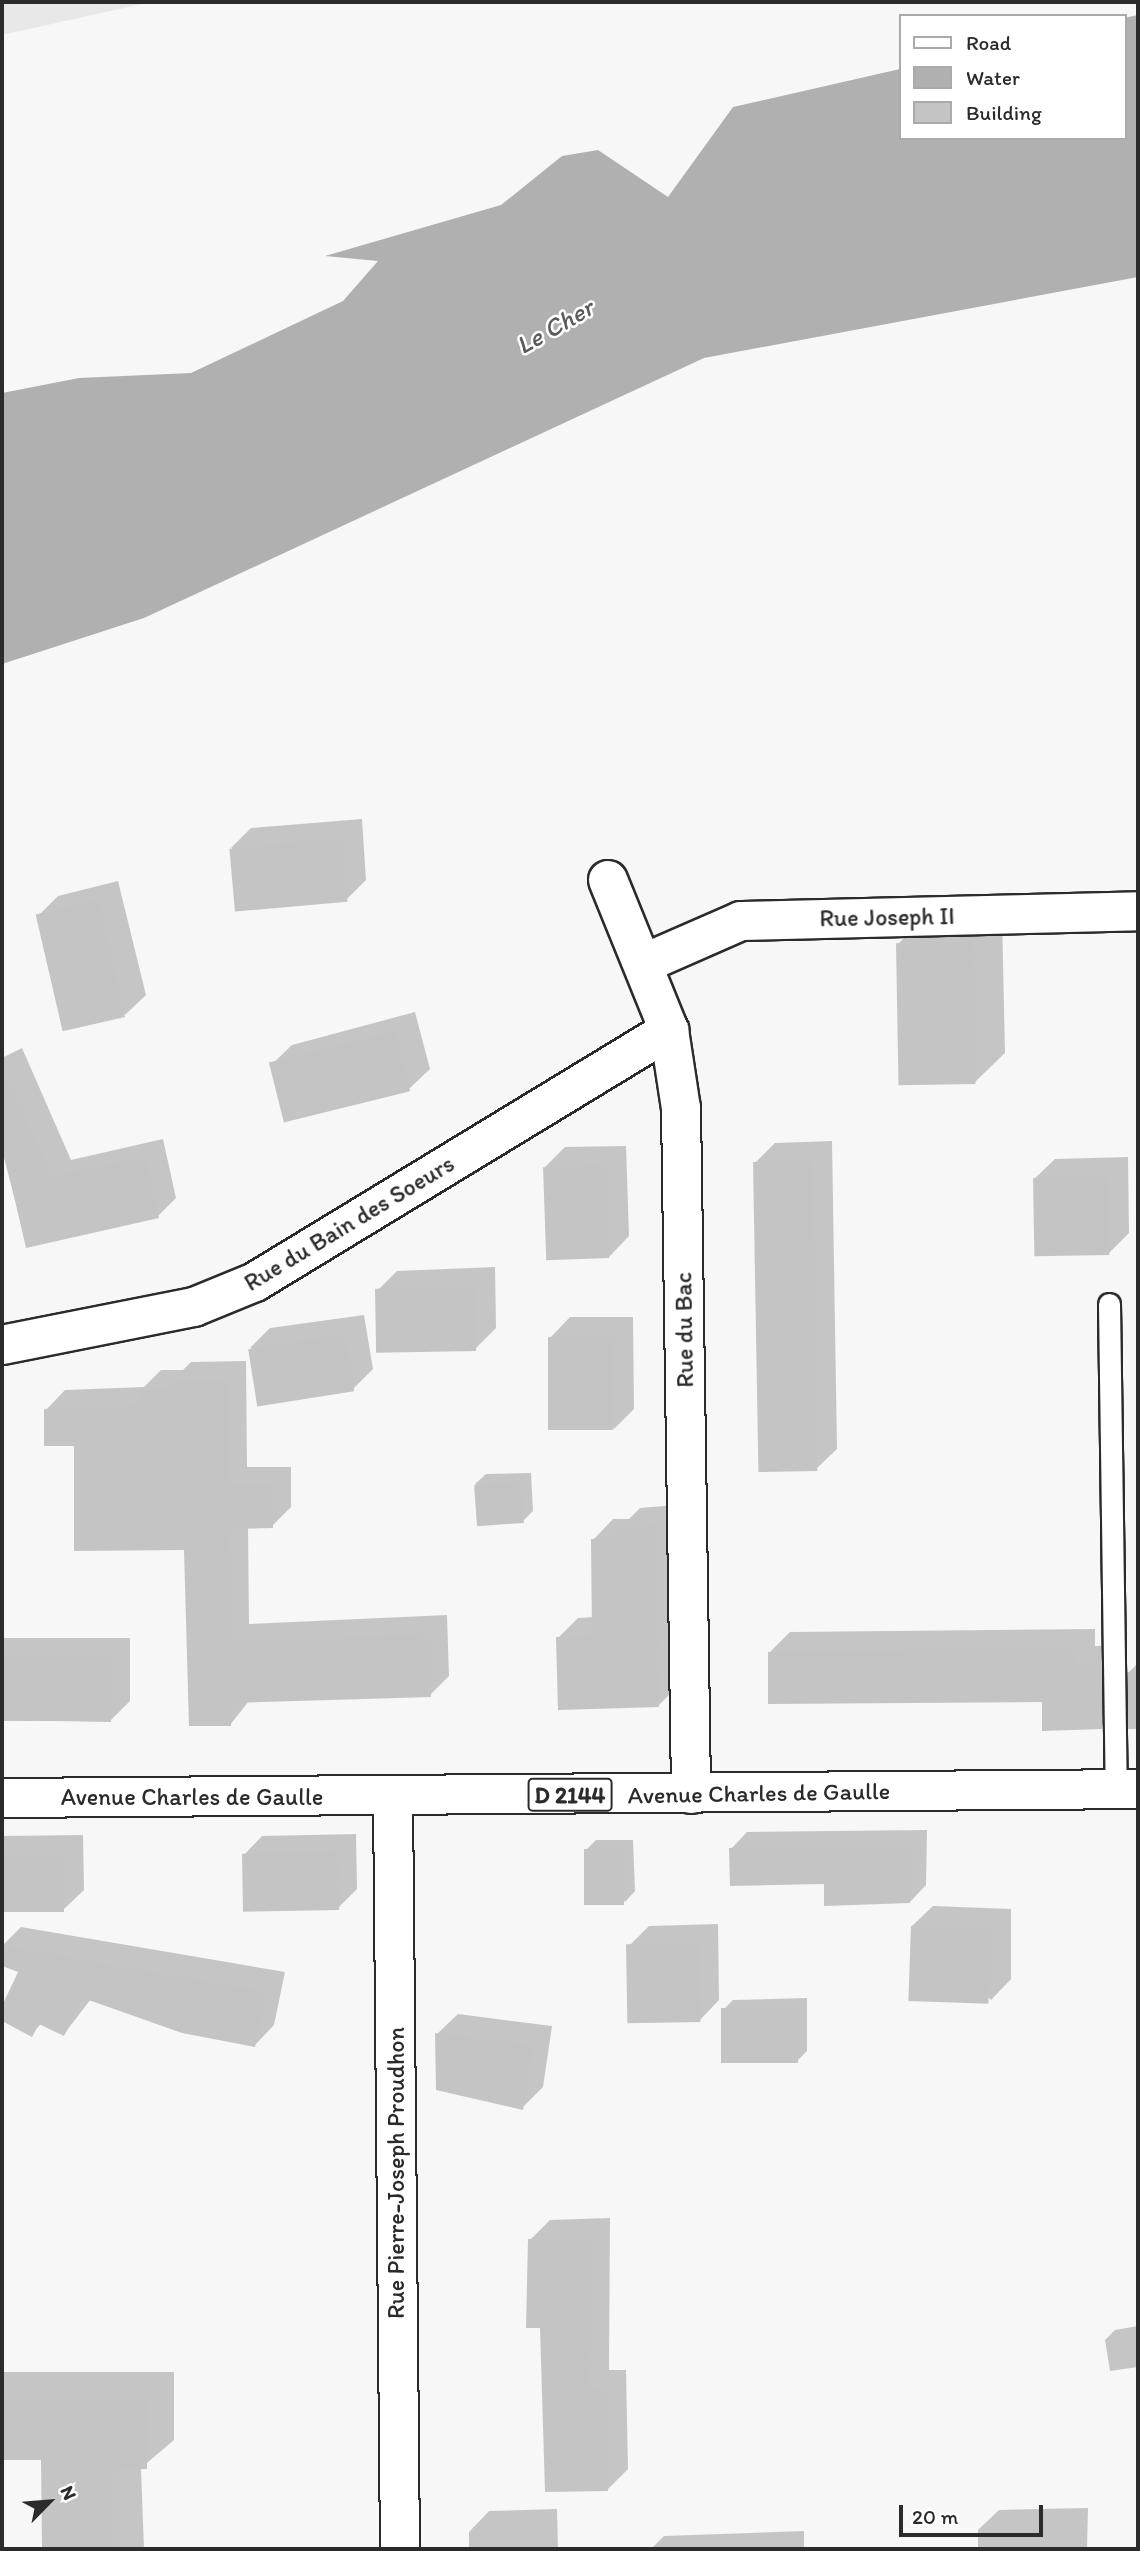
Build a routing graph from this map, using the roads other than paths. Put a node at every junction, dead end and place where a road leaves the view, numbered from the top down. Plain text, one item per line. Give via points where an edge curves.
1 (608, 880) dead end
2 (1138, 911) edge
3 (645, 964) junction
4 (668, 1030) junction
5 (1109, 1304) dead end
6 (2, 1345) edge
7 (1127, 1789) edge
8 (691, 1794) junction
9 (393, 1796) junction
10 (2, 1798) edge
11 (400, 2549) edge

1 - 3 street, Rue du Bac
2 - 3 street, Rue Joseph II via 741,921
3 - 4 street, Rue du Bac
4 - 6 street, Rue du Bain des Soeurs via 255,1282 194,1307
4 - 8 street, Rue du Bac via 681,1108
5 - 7 lane
7 - 8 street, Avenue Charles de Gaulle / D 2144
8 - 9 street, Avenue Charles de Gaulle / D 2144
9 - 10 street, Avenue Charles de Gaulle / D 2144
9 - 11 street, Rue Pierre-Joseph Proudhon

